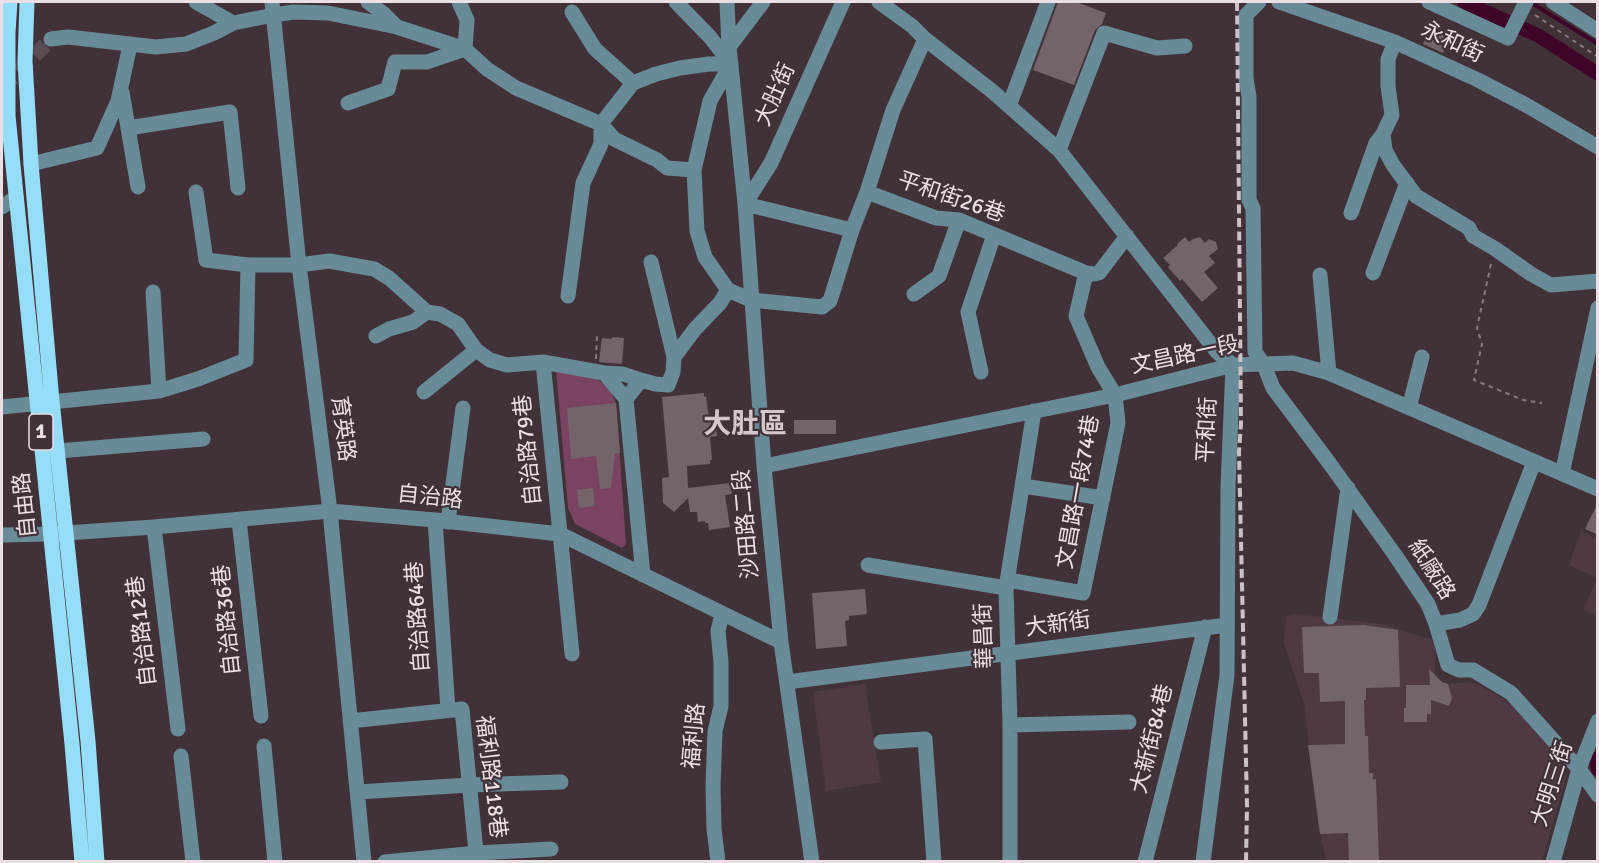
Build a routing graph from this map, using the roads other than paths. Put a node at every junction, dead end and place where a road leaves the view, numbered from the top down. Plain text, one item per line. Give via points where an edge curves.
1 (10, 2) edge
2 (27, 2) edge
3 (196, 2) edge
4 (368, 2) edge
5 (459, 2) edge
6 (676, 2) edge
7 (727, 2) edge
8 (763, 2) edge
9 (843, 2) edge
10 (879, 2) edge
11 (1048, 2) edge
12 (1259, 2) edge
13 (1279, 2) edge
14 (1429, 2) edge
15 (1553, 2) edge
16 (1524, 5) edge
17 (273, 8) edge
18 (572, 12) dead end
19 (233, 23) junction
20 (396, 27) junction
21 (1598, 31) edge
22 (51, 39) tunnel mouth
23 (925, 39) junction
24 (1395, 42) junction
25 (130, 45) junction
26 (1185, 46) dead end
27 (729, 47) junction
28 (465, 49) junction
29 (731, 64) junction
30 (633, 83) junction
31 (121, 86) junction
32 (348, 103) dead end
33 (1009, 106) junction
34 (5, 117) edge
35 (601, 124) junction
36 (128, 128) junction
37 (1383, 134) junction
38 (1598, 147) edge
39 (1059, 150) junction
40 (31, 164) junction
41 (694, 170) junction
42 (1407, 183) junction
43 (138, 187) dead end
44 (238, 188) dead end
45 (196, 192) dead end
46 (867, 192) junction
47 (16, 197) junction
48 (745, 204) junction
49 (2, 207) edge
50 (1351, 213) dead end
51 (959, 220) junction
52 (852, 230) junction
53 (994, 236) junction
54 (1127, 236) junction
55 (651, 262) dead end
56 (248, 265) junction
57 (299, 265) junction
58 (1086, 273) junction
59 (1373, 273) dead end
60 (1320, 275) dead end
61 (1598, 281) edge
62 (728, 290) junction
63 (153, 292) dead end
64 (914, 294) dead end
65 (568, 296) dead end
66 (751, 300) junction
67 (1598, 308) edge
68 (427, 312) junction
69 (376, 336) dead end
70 (476, 350) junction
71 (674, 357) junction
72 (1422, 357) dead end
73 (543, 362) junction
74 (1233, 365) junction
75 (1264, 365) junction
76 (600, 372) junction
77 (981, 372) dead end
78 (1329, 373) junction
79 (642, 380) junction
80 (1582, 384) junction
81 (1598, 387) edge
82 (159, 391) junction
83 (424, 392) dead end
84 (1114, 395) junction
85 (626, 399) junction
86 (45, 401) junction
87 (2, 407) edge
88 (463, 408) dead end
89 (1409, 408) junction
90 (1034, 411) junction
91 (203, 439) dead end
92 (58, 451) junction
93 (1534, 462) junction
94 (764, 466) junction
95 (1562, 474) junction
96 (1023, 486) junction
97 (1348, 488) junction
98 (1598, 489) edge
99 (1103, 498) junction
100 (330, 511) junction
101 (239, 520) junction
102 (441, 521) junction
103 (154, 527) junction
104 (59, 533) junction
105 (560, 534) junction
106 (2, 535) edge
107 (867, 565) dead end
108 (643, 575) junction
109 (1007, 584) junction
110 (722, 614) junction
111 (1330, 617) dead end
112 (1436, 624) junction
113 (1227, 625) junction
114 (1205, 627) junction
115 (781, 642) junction
116 (572, 654) dead end
117 (1008, 654) junction
118 (787, 682) junction
119 (448, 710) junction
120 (261, 716) dead end
121 (350, 721) junction
122 (1130, 722) dead end
123 (1010, 725) junction
124 (1597, 727) edge
125 (178, 729) dead end
126 (881, 742) dead end
127 (264, 746) dead end
128 (181, 756) dead end
129 (1579, 769) junction
130 (561, 782) dead end
131 (469, 785) junction
132 (358, 792) junction
133 (1598, 795) edge
134 (551, 849) dead end
135 (477, 857) edge
136 (82, 861) edge
137 (97, 861) edge
138 (193, 861) edge
139 (275, 861) edge
140 (364, 861) edge
141 (385, 861) edge
142 (718, 861) edge
143 (812, 861) edge
144 (934, 861) edge
145 (1010, 861) edge
146 (1145, 861) edge
147 (1203, 861) edge
148 (1553, 861) edge

1 - 34 main road, 自由路 / 1
2 - 40 main road, 自由路 / 1 via 24,61
3 - 19 street
4 - 20 street
5 - 28 street via 466,20
6 - 29 street
7 - 27 street, 沙田路二段
8 - 27 street
9 - 48 street, 大肚街 via 771,163
10 - 23 street
11 - 33 street
12 - 75 street, 紙廠路 via 1246,15 1246,78 1255,352
13 - 24 street, 永和街
14 - 16 street, bridge via 1508,38
15 - 21 street
17 - 19 street
17 - 20 street via 328,13
17 - 57 street, 育英路
18 - 30 street via 595,49
19 - 25 street via 186,44
20 - 28 street
22 - 25 street via 68,37
23 - 33 street
23 - 46 street, 平和街26巷 via 893,110
24 - 37 street via 1388,59 1392,115
24 - 38 street, 永和街 via 1478,80
25 - 31 street
26 - 39 street via 1157,48 1104,33
27 - 29 street, 沙田路二段
28 - 32 street via 427,62 395,62 388,89
28 - 35 street via 516,88
29 - 30 street via 680,68
29 - 41 street via 710,101
29 - 48 street, 沙田路二段
30 - 35 street
31 - 36 street
31 - 40 street via 98,148
33 - 39 street
34 - 47 main road, 自由路 / 1
35 - 41 street via 614,139 667,168
35 - 65 street via 601,144 584,183
36 - 43 street
36 - 44 street via 230,112
37 - 42 street via 1385,150
37 - 50 street via 1376,143
39 - 54 street
40 - 86 main road, 自由路 / 1
41 - 62 street via 697,231 705,257
42 - 59 street
42 - 61 street via 1416,196 1551,285
45 - 56 street via 206,260
46 - 51 street, 平和街26巷 via 936,218
46 - 52 street, 平和街26巷
47 - 49 street
47 - 86 main road, 自由路 / 1
48 - 52 street
48 - 66 street, 沙田路二段
51 - 53 street, 平和街26巷
51 - 64 street via 939,276
52 - 66 street, 平和街26巷 via 830,301 822,307
53 - 58 street, 平和街26巷
53 - 77 street via 968,312
54 - 58 street via 1099,273
54 - 74 street via 1217,352
55 - 71 street
56 - 57 street
56 - 82 street via 246,360
57 - 68 street via 329,261 374,269
57 - 100 street, 育英路
58 - 84 street via 1076,316
60 - 78 street
62 - 66 street, 平和街26巷
62 - 71 street
63 - 82 street
66 - 94 street, 沙田路二段
67 - 80 street
68 - 69 street via 413,322
68 - 70 street via 458,324
70 - 73 street via 507,365
70 - 83 street
71 - 79 street via 668,385
72 - 89 street
73 - 76 street
73 - 105 street, 自治路79巷
74 - 75 street, 文昌路一段
74 - 84 street, 文昌路一段
74 - 113 street, 平和街
75 - 78 street, 文昌路一段 via 1293,363
75 - 97 street, 紙廠路 via 1273,388
76 - 79 street
76 - 85 street
78 - 89 street, 文昌路一段
79 - 85 street
80 - 81 street
80 - 95 street
82 - 86 street
84 - 90 street, 文昌路一段
84 - 99 street, 文昌路一段74巷 via 1118,423
85 - 108 street
86 - 87 street
86 - 92 main road, 自由路 / 1
86 - 104 main road, 自由路 / 1
88 - 102 street, 自治路64巷
89 - 93 street, 文昌路一段
90 - 94 street, 文昌路一段
90 - 96 street, 華昌街
91 - 92 street
92 - 104 main road, 自由路 / 1
93 - 95 street, 文昌路一段
93 - 112 street via 1479,605 1473,614 1460,620
94 - 115 street, 沙田路二段
95 - 98 street, 文昌路一段
96 - 99 street
96 - 109 street, 華昌街
97 - 111 street
97 - 112 street, 紙廠路 via 1428,604
99 - 109 street, 文昌路一段74巷 via 1083,593
100 - 101 street, 自治路
100 - 102 street, 自治路
100 - 121 street, 育英路
101 - 103 street, 自治路
101 - 120 street, 自治路36巷
102 - 105 street, 自治路
102 - 119 street, 自治路64巷
103 - 104 street, 自治路
103 - 125 street, 自治路12巷
104 - 106 street, 自治路
104 - 136 main road, 自由路 / 1
104 - 137 main road, 自由路 / 1 via 88,741
105 - 108 street, 自治路
105 - 116 street, 自治路79巷
107 - 109 street
108 - 110 street, 自治路
109 - 117 street, 華昌街
110 - 115 street, 自治路
110 - 142 street, 福利路 via 718,631 721,706 715,731 713,786
112 - 129 street, 紙廠路 via 1448,665 1473,670 1511,693
113 - 114 street, 大新街
113 - 147 street, 平和街 via 1227,675
114 - 117 street, 大新街
114 - 146 street, 大新街84巷
115 - 118 street, 沙田路二段
117 - 118 street, 大新街
117 - 123 street, 華昌街
118 - 143 street, 沙田路二段
119 - 121 street
119 - 131 street, 福利路118巷 via 462,709
121 - 132 street, 育英路
122 - 123 street
123 - 145 street, 華昌街
124 - 129 street, 大明三街
126 - 144 street via 925,739
127 - 139 street
128 - 138 street
129 - 133 street
129 - 148 street, 大明三街
130 - 131 street
131 - 132 street
131 - 135 street, 福利路118巷
132 - 140 street, 育英路
134 - 135 street
135 - 141 street

